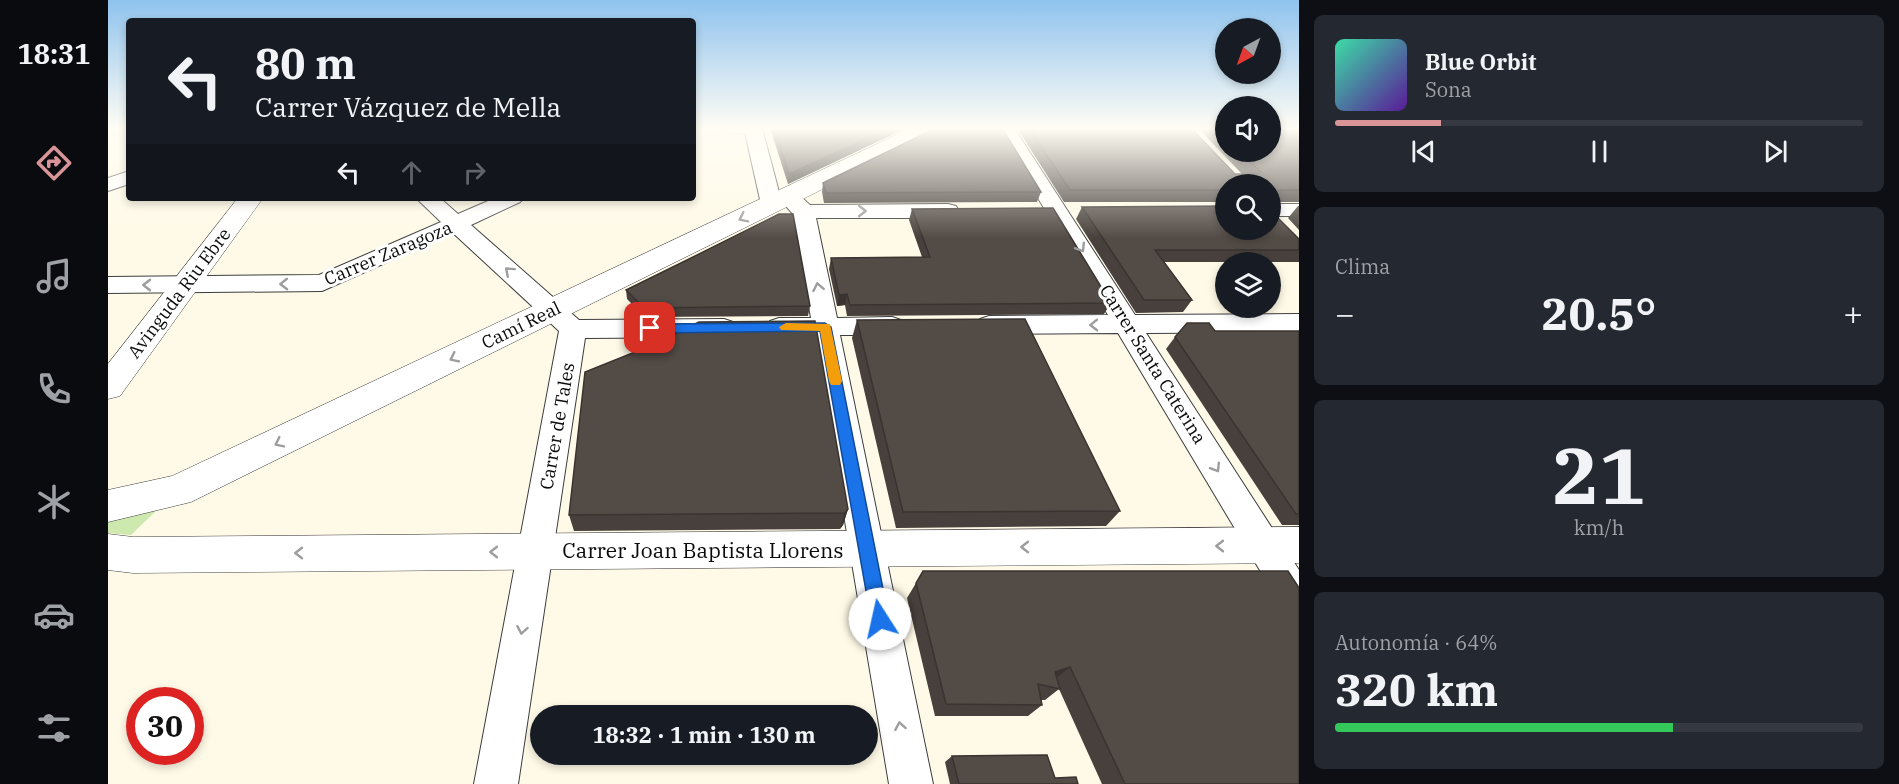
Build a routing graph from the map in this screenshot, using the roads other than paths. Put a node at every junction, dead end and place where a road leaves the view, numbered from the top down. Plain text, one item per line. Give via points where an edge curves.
1 (769, 165) edge
2 (860, 165) edge
3 (1028, 165) edge
4 (126, 178) edge
5 (108, 184) edge
6 (249, 201) edge
7 (430, 201) edge
8 (506, 201) edge
9 (787, 204) junction
10 (1281, 210) edge
11 (1299, 210) edge
12 (965, 211) edge
13 (456, 224) junction
14 (108, 285) edge
15 (185, 285) junction
16 (1299, 323) edge
17 (1128, 324) junction
18 (918, 326) edge
19 (965, 326) edge
20 (825, 327) junction
21 (565, 329) junction
22 (108, 387) edge
23 (108, 506) edge
24 (1282, 545) edge
25 (867, 549) junction
26 (535, 552) junction
27 (121, 553) edge
28 (1299, 602) edge
29 (496, 784) edge
30 (911, 784) edge

1 - 9 street
2 - 9 street, Camí Real
3 -> 17 street, Carrer Santa Caterina
4 - 5 street
6 - 15 street, Avinguda Riu Ebre
7 - 13 street
8 - 13 street, Carrer Zaragoza
9 -> 12 street
20 -> 9 street
9 -> 21 street, Camí Real
10 - 11 street
13 -> 15 street, Carrer Zaragoza via 322,283
21 -> 13 street
15 -> 14 street, Carrer Zaragoza
15 - 22 street, Avinguda Riu Ebre
16 - 17 street
17 -> 19 street
17 -> 24 street, Carrer Santa Caterina
18 - 20 street
20 - 21 street
20 - 25 street
21 -> 23 street, Camí Real via 178,491
21 - 26 street, Carrer de Tales
24 -> 25 street, Carrer Joan Baptista Llorens
24 - 28 street, Carrer Santa Caterina
25 - 26 street, Carrer Joan Baptista Llorens
30 -> 25 street
26 -> 27 street, Carrer Joan Baptista Llorens
26 -> 29 street, Carrer de Tales

